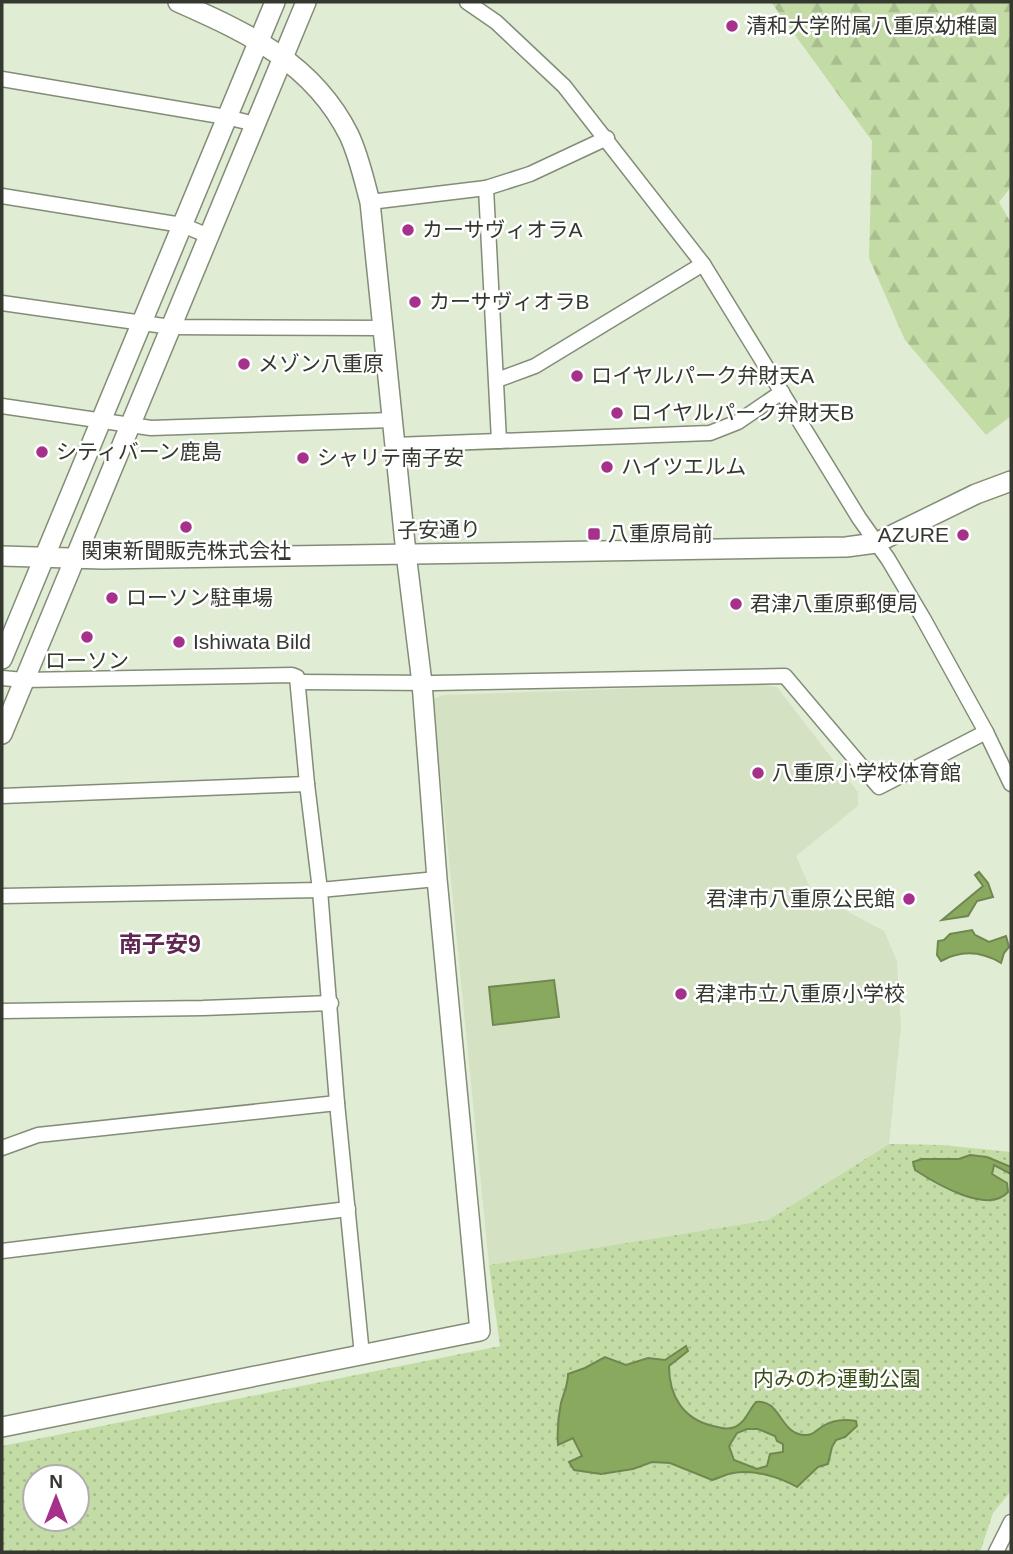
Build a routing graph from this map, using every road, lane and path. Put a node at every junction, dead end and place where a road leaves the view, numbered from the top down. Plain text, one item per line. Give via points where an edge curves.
1 (178, 2) edge
2 (275, 2) edge
3 (306, 2) edge
4 (467, 2) edge
5 (258, 41) junction
6 (283, 57) junction
7 (2, 79) edge
8 (226, 117) junction
9 (255, 124) junction
10 (607, 138) junction
11 (486, 188) junction
12 (2, 196) edge
13 (370, 202) junction
14 (182, 225) junction
15 (209, 236) junction
16 (703, 264) junction
17 (2, 303) edge
18 (141, 323) junction
19 (171, 327) junction
20 (383, 328) junction
21 (497, 380) junction
22 (782, 392) junction
23 (2, 406) edge
24 (393, 420) junction
25 (101, 421) junction
26 (130, 425) junction
27 (499, 441) junction
28 (395, 444) junction
29 (1011, 481) edge
30 (876, 543) junction
31 (406, 553) junction
32 (2, 556) edge
33 (44, 558) junction
34 (75, 559) junction
35 (2, 659) edge
36 (2, 678) edge
37 (24, 680) junction
38 (299, 682) junction
39 (422, 683) junction
40 (986, 732) junction
41 (2, 734) edge
42 (307, 784) junction
43 (1011, 784) edge
44 (2, 796) edge
45 (437, 879) junction
46 (320, 890) junction
47 (2, 896) edge
48 (331, 1003) junction
49 (2, 1011) edge
50 (337, 1103) junction
51 (2, 1148) edge
52 (348, 1209) junction
53 (2, 1251) edge
54 (362, 1355) junction
55 (2, 1427) edge
56 (1011, 1522) edge
57 (996, 1552) edge

1 - 5 street
2 - 5 street
3 - 6 street
4 - 10 street via 547,69
5 - 6 street
5 - 8 street
6 - 9 street
6 - 13 street via 320,89 336,112 350,137
7 - 8 street
8 - 9 street
8 - 14 street
9 - 15 street
10 - 11 street via 530,174
10 - 16 street
11 - 13 street
11 - 21 street
12 - 14 street
13 - 20 street
14 - 15 street
14 - 18 street
15 - 19 street
16 - 21 street via 535,366
16 - 22 street
17 - 18 street
18 - 19 street
18 - 25 street
19 - 20 street
19 - 26 street
20 - 24 street
21 - 27 street
22 - 27 street via 738,422 710,433
22 - 30 street
23 - 25 street
24 - 26 street
24 - 28 street
25 - 26 street
25 - 33 street
26 - 34 street
27 - 28 street
28 - 31 street
29 - 30 street, 子安通り
30 - 31 street, 子安通り
30 - 40 street
31 - 34 street, 子安通り
31 - 39 street
32 - 33 street, 子安通り
33 - 34 street, 子安通り
33 - 35 street
34 - 37 street
36 - 37 street
37 - 38 street via 292,675
37 - 41 street
38 - 39 street
38 - 42 street
39 - 40 street via 785,676 878,787
39 - 45 street
40 - 43 street
42 - 44 street
42 - 46 street
45 - 46 street
45 - 54 street via 480,1331
46 - 47 street
46 - 48 street
48 - 49 street
48 - 50 street
50 - 51 street via 38,1135
50 - 52 street
52 - 53 street
52 - 54 street
54 - 55 street
56 - 57 street

